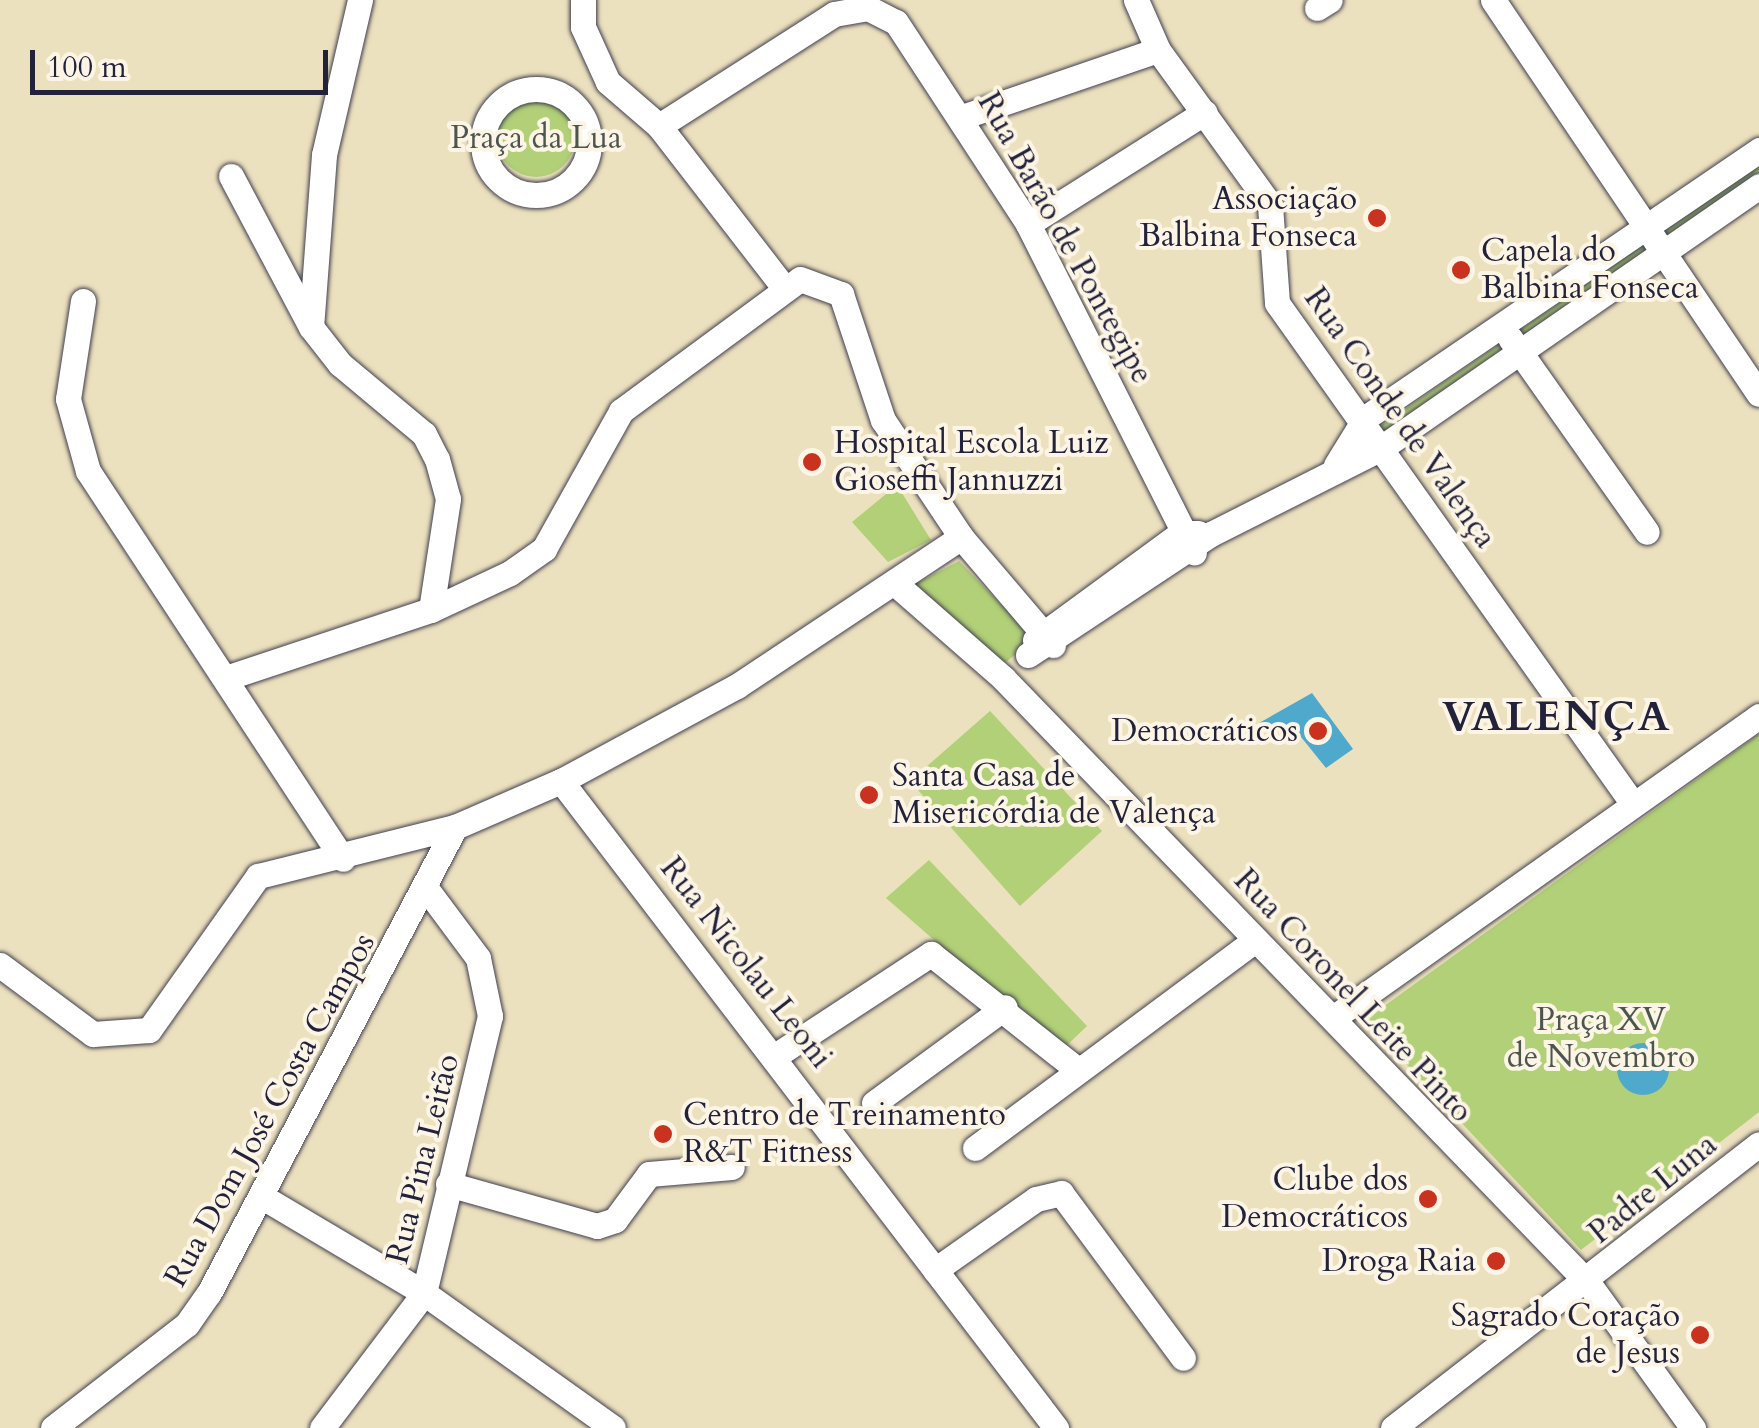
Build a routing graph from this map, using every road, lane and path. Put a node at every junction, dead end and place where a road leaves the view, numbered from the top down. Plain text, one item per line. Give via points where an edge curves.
1 (360, 0) edge
2 (582, 0) edge
3 (1136, 0) edge
4 (1493, 0) edge
5 (1158, 50) junction
6 (608, 82) junction
7 (570, 100) junction
8 (1205, 112) junction
9 (962, 118) junction
10 (659, 126) junction
11 (1759, 150) edge
12 (232, 176) dead end
13 (1759, 186) edge
14 (1028, 224) junction
15 (1652, 224) junction
16 (1664, 248) junction
17 (784, 288) junction
18 (83, 301) dead end
19 (1502, 326) junction
20 (311, 327) junction
21 (1519, 350) junction
22 (1759, 394) edge
23 (1366, 418) junction
24 (1381, 448) junction
25 (1336, 466) junction
26 (1647, 532) dead end
27 (961, 537) junction
28 (1195, 540) junction
29 (898, 586) junction
30 (432, 610) junction
31 (1046, 637) junction
32 (226, 678) junction
33 (1004, 678) junction
34 (1759, 716) edge
35 (561, 781) junction
36 (1633, 804) junction
37 (455, 827) junction
38 (343, 859) junction
39 (428, 891) junction
40 (1255, 940) junction
41 (0, 964) edge
42 (1006, 1007) junction
43 (1333, 1018) junction
44 (778, 1054) junction
45 (1078, 1070) junction
46 (874, 1103) dead end
47 (1759, 1144) edge
48 (975, 1148) dead end
49 (732, 1167) dead end
50 (448, 1184) junction
51 (264, 1198) junction
52 (935, 1270) junction
53 (1589, 1284) junction
54 (424, 1293) junction
55 (1183, 1358) dead end
56 (53, 1428) edge
57 (322, 1428) edge
58 (612, 1428) edge
59 (1056, 1428) edge
60 (1393, 1428) edge
61 (1693, 1428) edge

1 - 20 street via 324,155
2 - 6 street via 583,27
3 - 5 street, Rua Conde de Valença
4 - 15 street
5 - 8 street, Rua Conde de Valença
5 - 9 street
6 - 7 street
6 - 10 street
7 - 7 street via 589,130 576,178 528,195 497,179 482,147 491,112 537,88
8 - 14 street
8 - 23 street, Rua Conde de Valença via 1270,205 1277,303
9 - 10 street, Rua Barão de Pontegipe via 896,22 868,8 834,14
9 - 14 street, Rua Barão de Pontegipe
10 - 17 street
11 - 15 street
12 - 20 street
13 - 16 street
14 - 28 street, Rua Barão de Pontegipe
15 - 16 street
15 - 19 street
16 - 21 street
16 - 22 street
17 - 27 street via 812,280 841,294 883,420
17 - 30 street via 621,411 544,549
18 - 32 street via 68,399 88,471
19 - 21 street
19 - 23 street
20 - 30 street via 340,364 424,434 437,459 448,499
21 - 24 street
21 - 26 street
23 - 24 street, Rua Conde de Valença
23 - 25 street
24 - 25 street
24 - 36 street, Rua Conde de Valença
25 - 28 street
27 - 29 street
27 - 31 street
28 - 31 street
29 - 33 street, Rua Coronel Leite Pinto
29 - 35 street
30 - 32 street
31 - 33 street
32 - 38 street
33 - 40 street, Rua Coronel Leite Pinto
34 - 36 street
35 - 37 street
35 - 44 street, Rua Nicolau Leoni
36 - 43 street
37 - 38 street
37 - 39 street, Rua Dom José Costa Campos
38 - 41 street via 258,876 174,1000 149,1030 124,1038 67,1022
39 - 50 street, Rua Pina Leitão via 478,958 491,1002
39 - 51 street, Rua Dom José Costa Campos
40 - 43 street, Rua Coronel Leite Pinto
40 - 45 street
42 - 44 street via 946,961 912,960
42 - 45 street
42 - 46 street
43 - 53 street, Rua Coronel Leite Pinto
44 - 52 street, Rua Nicolau Leoni
45 - 48 street
47 - 53 street, Padre Luna
49 - 50 street via 649,1174 616,1220 596,1226
50 - 54 street, Rua Pina Leitão
51 - 54 street
51 - 56 street, Rua Dom José Costa Campos via 186,1324
52 - 55 street via 1036,1199 1061,1193
52 - 59 street, Rua Nicolau Leoni
53 - 60 street, Padre Luna
53 - 61 street, Rua Coronel Leite Pinto
54 - 57 street, Rua Pina Leitão
54 - 58 street

